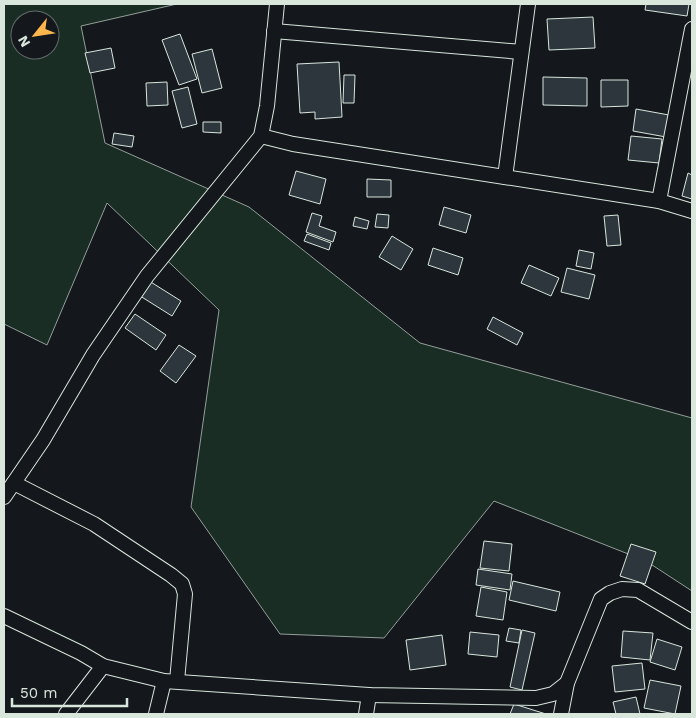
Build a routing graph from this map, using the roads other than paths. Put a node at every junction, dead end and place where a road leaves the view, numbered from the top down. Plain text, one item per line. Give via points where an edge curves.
1 (276, 4) edge
2 (528, 4) edge
3 (692, 29) edge
4 (274, 32) junction
5 (521, 52) junction
6 (261, 136) junction
7 (504, 177) junction
8 (659, 201) junction
9 (692, 211) edge
10 (14, 483) junction
11 (4, 497) edge
12 (4, 616) edge
13 (692, 622) edge
14 (103, 666) junction
15 (171, 681) junction
16 (567, 683) junction
17 (369, 695) junction
18 (66, 714) edge
19 (156, 714) edge
20 (366, 714) edge
21 (561, 714) edge

1 - 4 street
2 - 5 street
3 - 8 street
4 - 5 street
4 - 6 street
5 - 7 street
6 - 7 street via 293,144
6 - 10 street via 147,276 93,355
7 - 8 street
8 - 9 street
10 - 11 street
10 - 15 street via 94,524 182,584 185,594
12 - 14 street
13 - 16 street via 638,590 610,593 600,599
14 - 15 street
14 - 18 street
15 - 17 street
15 - 19 street
16 - 17 street via 553,694 536,698
16 - 21 street
17 - 20 street

